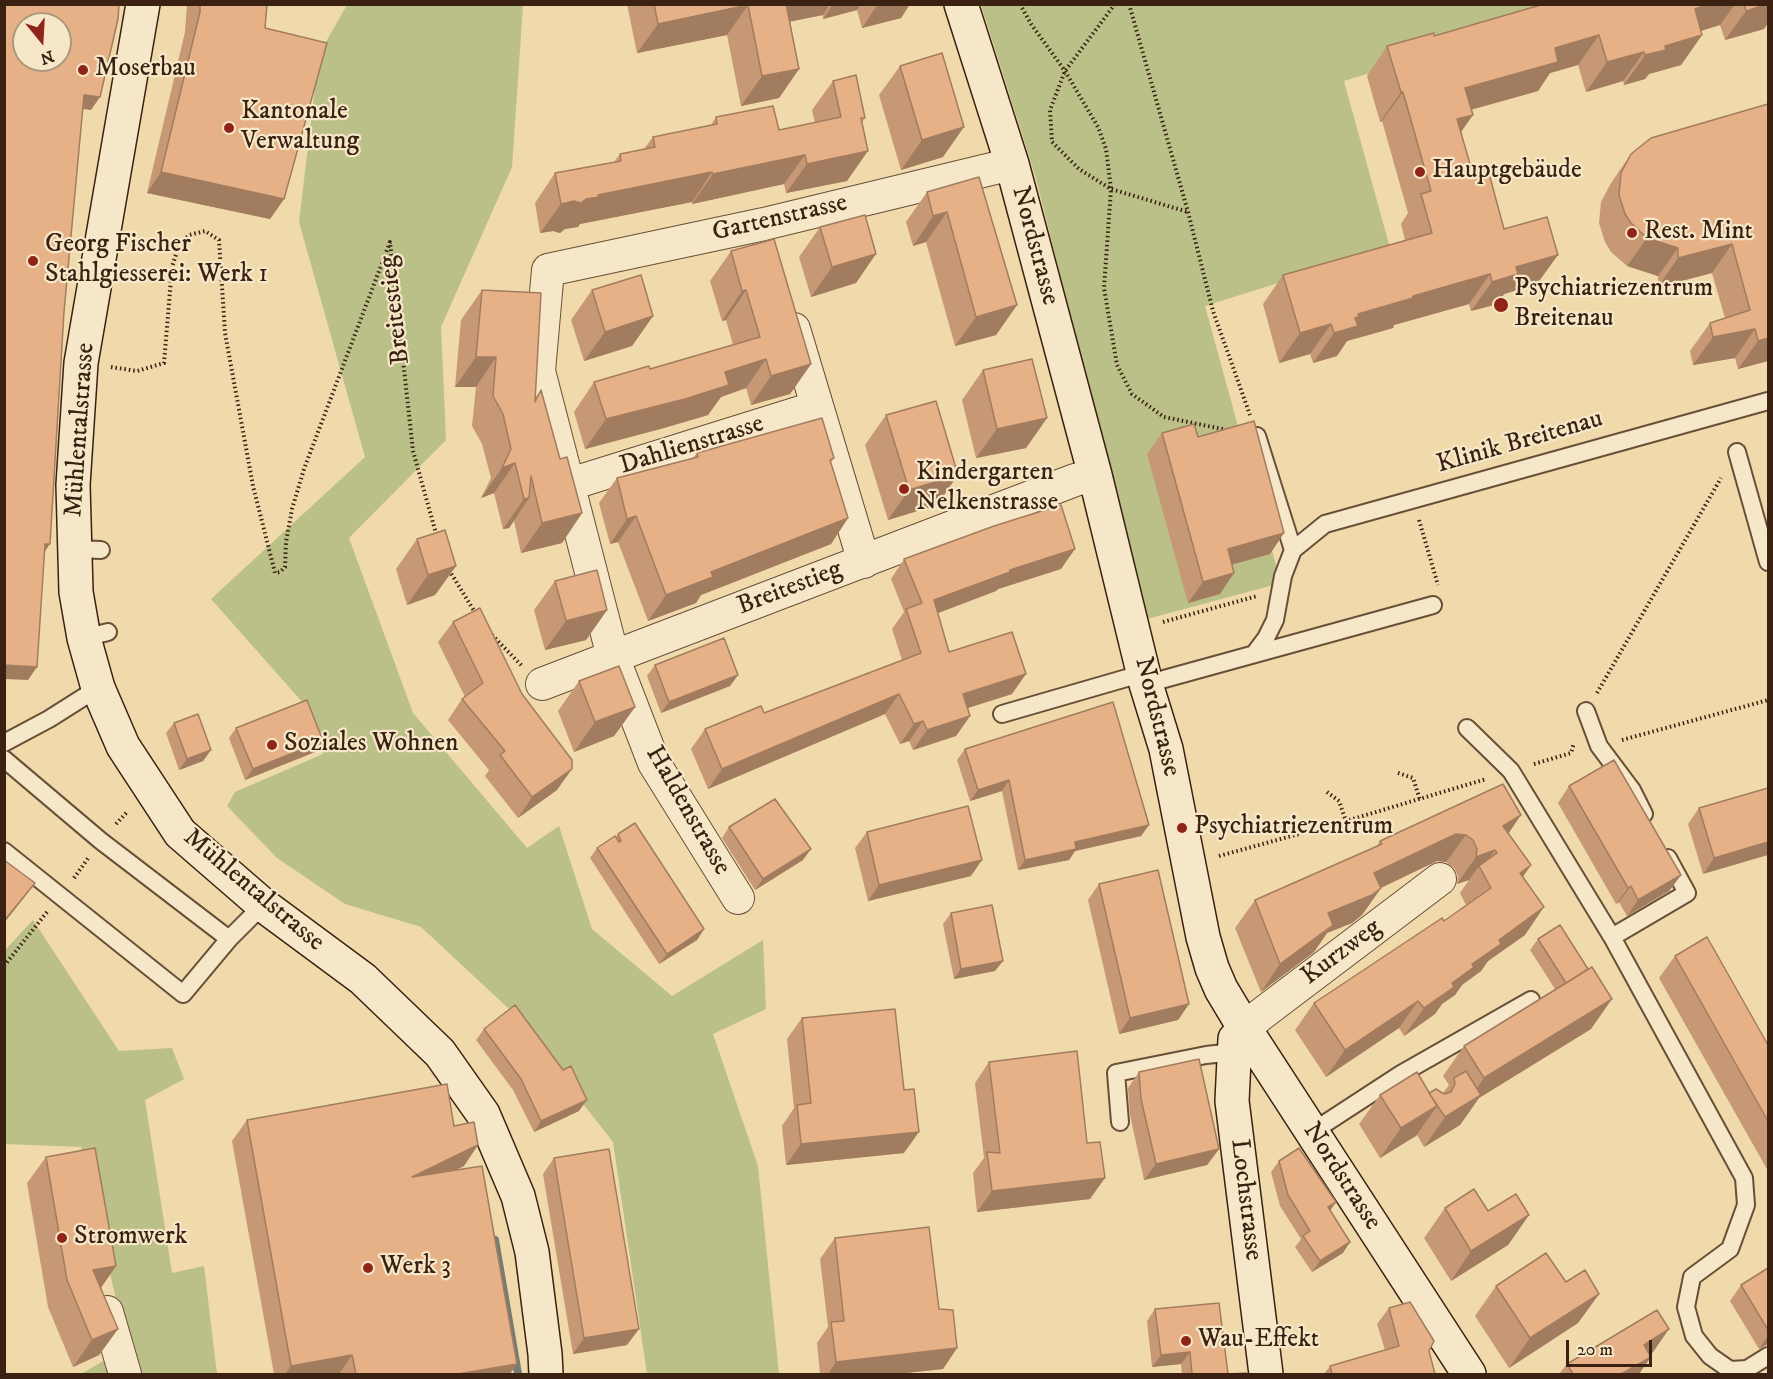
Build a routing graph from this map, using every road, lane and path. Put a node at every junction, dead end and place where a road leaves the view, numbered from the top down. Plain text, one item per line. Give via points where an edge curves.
1 (144, 4) edge
2 (961, 4) edge
3 (1020, 4) edge
4 (1115, 4) edge
5 (1129, 4) edge
6 (1065, 71) junction
7 (1012, 164) junction
8 (1111, 189) junction
9 (1188, 212) junction
10 (548, 270) joint
11 (787, 304) edge
12 (81, 363) junction
13 (1768, 401) edge
14 (817, 407) junction
15 (1257, 436) junction
16 (1737, 452) joint
17 (1095, 475) junction
18 (567, 485) junction
19 (1413, 500) junction
20 (438, 539) edge
21 (1293, 550) junction
22 (864, 562) junction
23 (1768, 562) edge
24 (447, 566) edge
25 (1280, 589) junction
26 (1433, 605) joint
27 (478, 618) edge
28 (1133, 630) junction
29 (491, 634) edge
30 (1254, 654) junction
31 (613, 657) junction
32 (1145, 678) junction
33 (542, 684) joint
34 (98, 688) junction
35 (1768, 700) edge
36 (1586, 711) junction
37 (1002, 714) dead end
38 (1467, 728) dead end
39 (4, 743) edge
40 (1599, 746) junction
41 (4, 759) edge
42 (1511, 771) junction
43 (1398, 773) dead end
44 (1328, 792) dead end
45 (1420, 800) junction
46 (1346, 821) junction
47 (4, 851) edge
48 (1219, 856) dead end
49 (1440, 879) dead end
50 (738, 898) dead end
51 (263, 905) junction
52 (1611, 937) junction
53 (229, 939) junction
54 (1531, 1000) dead end
55 (1239, 1041) junction
56 (1119, 1122) dead end
57 (1312, 1132) junction
58 (107, 1312) edge
59 (1768, 1356) edge
60 (125, 1374) edge
61 (546, 1374) edge
62 (1266, 1374) edge
63 (1468, 1374) edge

1 - 12 street, Mühlentalstrasse
2 - 7 street, Nordstrasse
3 - 6 path
4 - 6 path
5 - 9 path
6 - 8 path via 1098,128 1106,149
6 - 8 path via 1050,110 1052,142 1079,169
7 - 10 street, Gartenstrasse via 768,235
7 - 17 street, Nordstrasse
8 - 9 path
8 - 15 path via 1104,288 1117,365 1132,394 1164,417
9 - 15 path via 1213,311
10 - 18 street, Haldenstrasse via 539,371
11 - 14 street
12 - 20 path, Breitestieg via 137,371 164,363 172,267 179,244 189,235 205,231 219,240 225,333 253,486 275,573 280,572 285,567 285,542 304,469 390,242 413,451
12 - 34 street, Mühlentalstrasse via 73,485 88,549 76,592 96,635
13 - 19 lane, Klinik Breitenau
14 - 18 street, Dahlienstrasse
14 - 22 street
15 - 21 lane
16 - 23 lane
16 - 36 path
17 - 22 street, Breitestieg
17 - 28 street, Nordstrasse
18 - 31 street, Haldenstrasse
19 - 21 lane, Klinik Breitenau via 1325,524
19 - 26 path via 1439,588
21 - 25 lane
22 - 31 street, Breitestieg
24 - 27 path
25 - 28 path
25 - 30 lane via 1275,620
26 - 30 lane
28 - 32 street, Nordstrasse
29 - 33 path
30 - 32 lane
31 - 33 street, Breitestieg
31 - 50 street, Haldenstrasse via 654,763
32 - 37 lane
32 - 55 street, Nordstrasse via 1166,749 1207,952
34 - 39 lane
34 - 51 street, Mühlentalstrasse via 123,746 180,833
35 - 40 path
36 - 40 lane
36 - 42 path via 1571,753
38 - 42 lane
40 - 52 lane via 1632,790 1687,893
41 - 53 lane via 101,841
42 - 45 path
42 - 52 lane
43 - 45 path via 1413,778
44 - 46 path via 1339,801
45 - 46 path
46 - 48 path
47 - 53 lane via 183,994
49 - 55 street, Kurzweg via 1259,1016
51 - 53 lane
51 - 61 street, Mühlentalstrasse via 363,979 440,1053 483,1114 518,1196 532,1252
52 - 59 lane via 1744,1178 1746,1205 1730,1249 1692,1277 1686,1307 1694,1336 1710,1356 1730,1370 1747,1369
54 - 57 lane
55 - 56 lane via 1206,1055 1116,1073
55 - 57 street, Nordstrasse
55 - 62 street, Lochstrasse via 1232,1101
57 - 63 street, Nordstrasse
58 - 60 street

